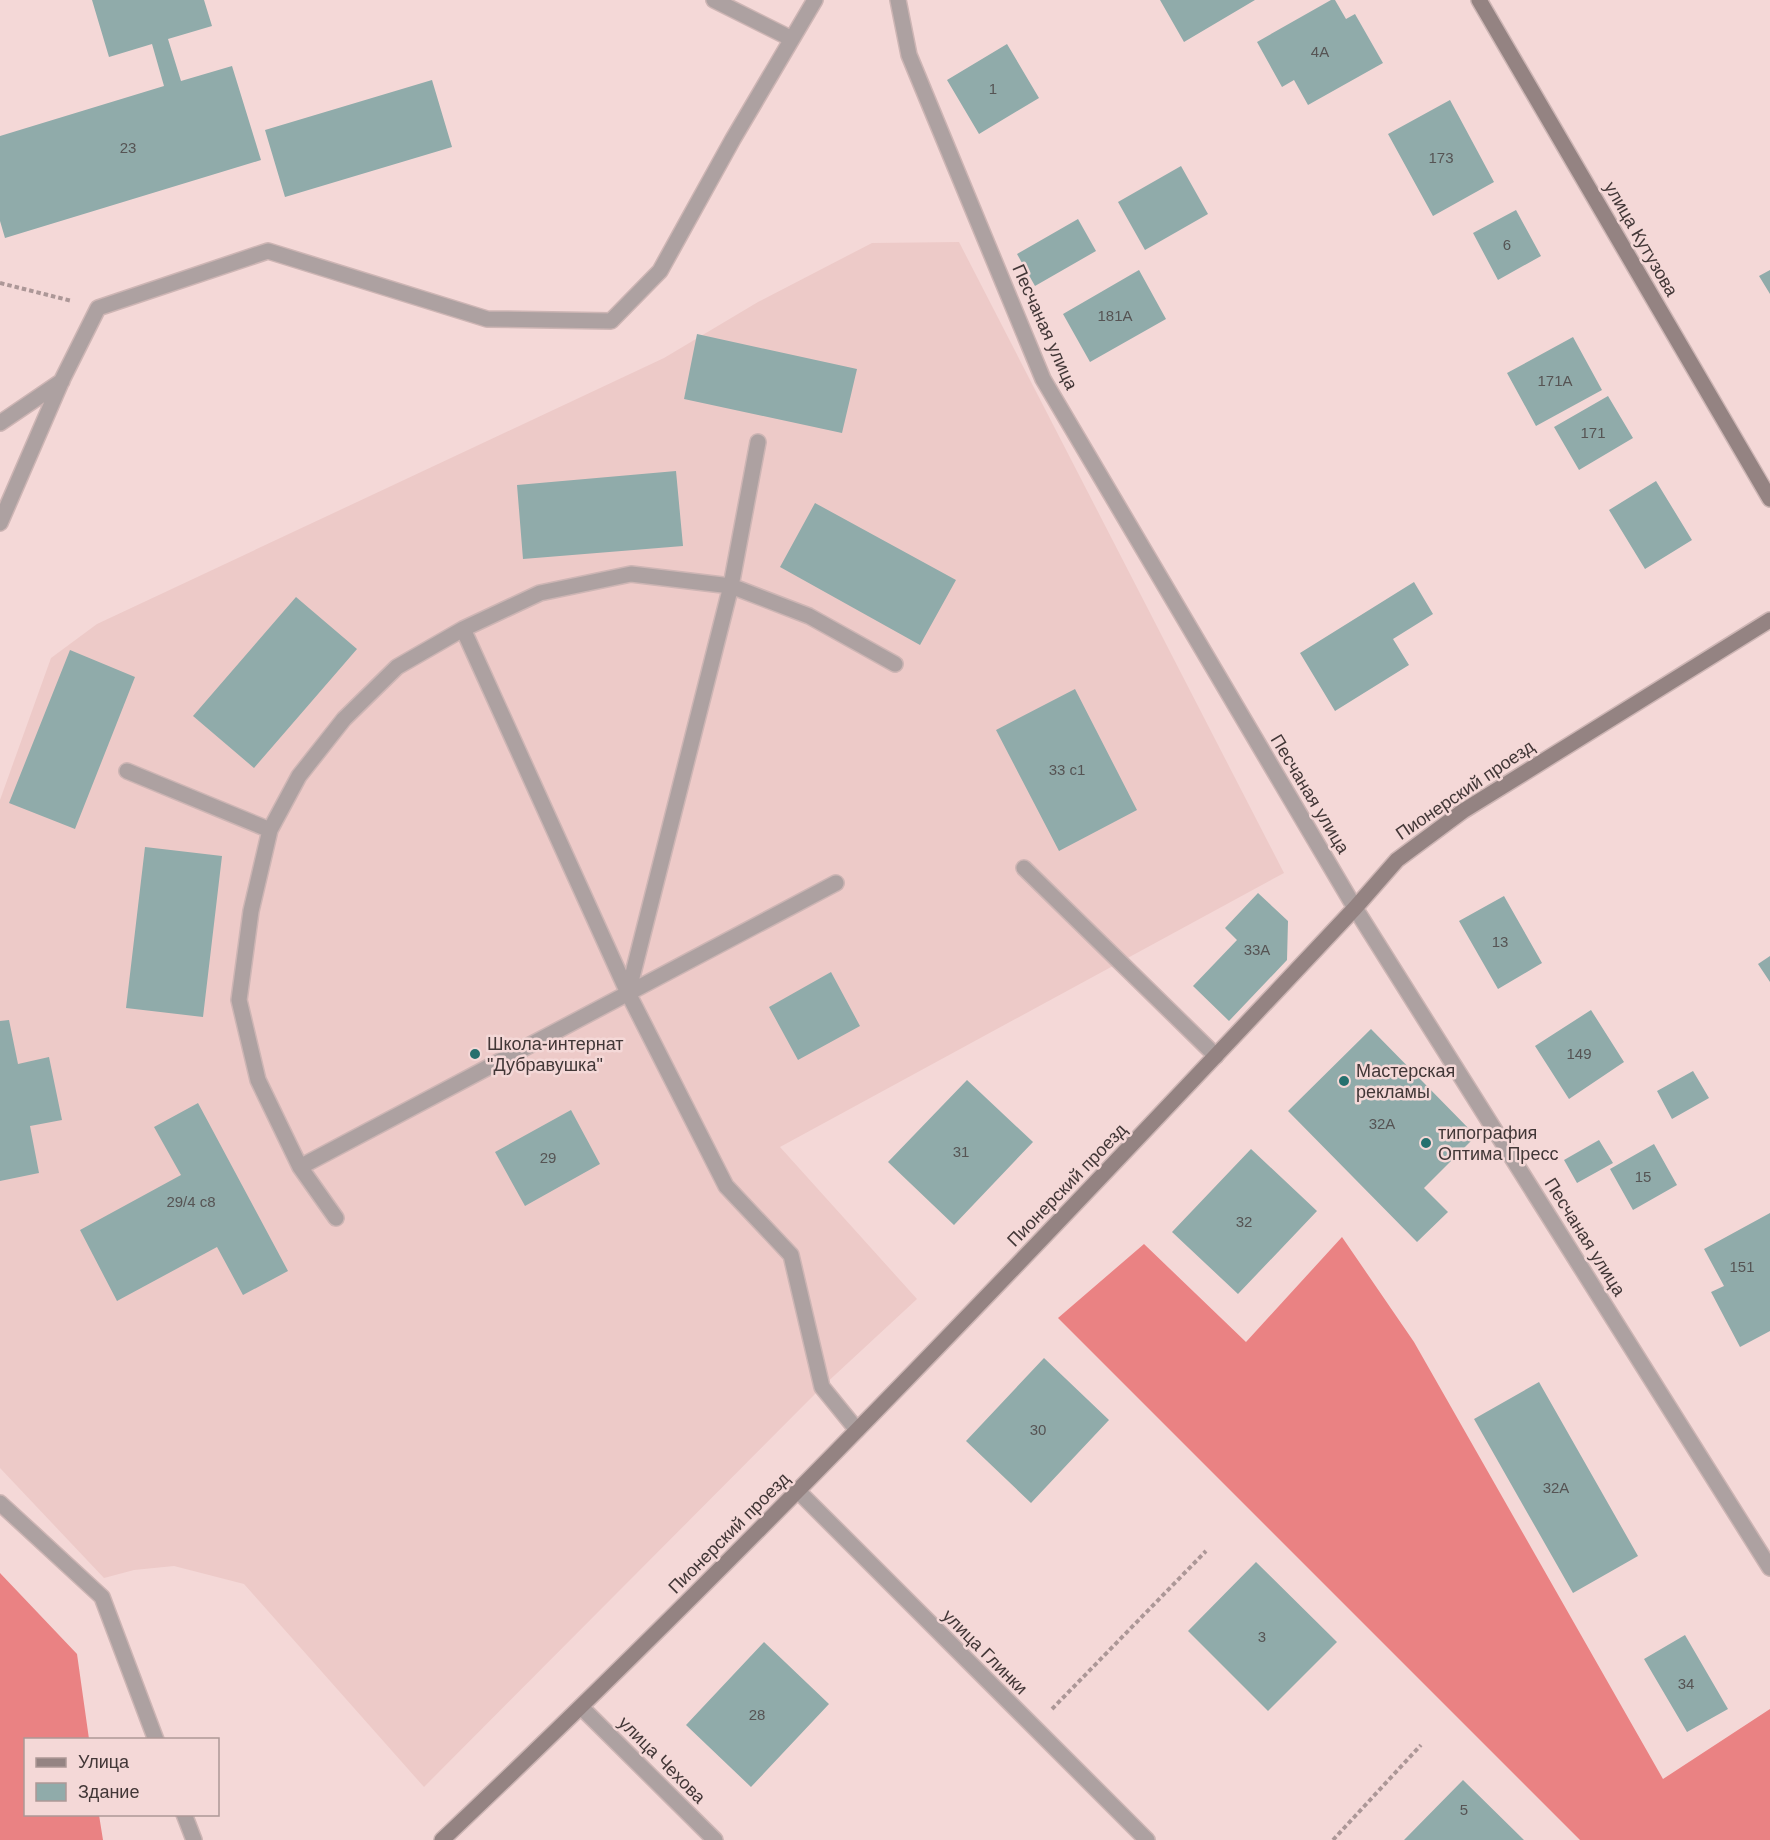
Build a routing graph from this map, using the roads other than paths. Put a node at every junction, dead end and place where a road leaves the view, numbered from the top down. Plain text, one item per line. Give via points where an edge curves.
1 (714, 0) edge
2 (815, 0) edge
3 (898, 0) edge
4 (1479, 0) edge
5 (792, 39) junction
6 (62, 380) junction
7 (0, 423) edge
8 (758, 442) dead end
9 (1770, 499) edge
10 (0, 523) edge
11 (731, 586) junction
12 (1770, 621) edge
13 (463, 629) junction
14 (894, 664) dead end
15 (127, 771) dead end
16 (270, 830) junction
17 (1024, 868) dead end
18 (836, 883) dead end
19 (1355, 908) junction
20 (628, 993) junction
21 (1216, 1056) junction
22 (300, 1167) junction
23 (336, 1218) dead end
24 (857, 1430) junction
25 (798, 1491) junction
26 (0, 1503) edge
27 (1770, 1568) edge
28 (582, 1708) junction
29 (155, 1738) edge
30 (184, 1816) edge
31 (194, 1840) edge
32 (442, 1840) edge
33 (716, 1840) edge
34 (1147, 1840) edge

1 - 5 street
2 - 5 street
3 - 19 street, Песчаная улица via 909,56 1043,380
4 - 9 street, улица Кутузова
5 - 6 street via 660,271 612,321 487,319 268,251 98,308
6 - 7 street
6 - 10 street
8 - 11 street
11 - 13 street via 631,574 540,593
11 - 14 street via 809,616
11 - 20 street
12 - 19 street, Пионерский проезд via 1463,811 1396,860
13 - 16 street via 397,667 344,719 299,776
13 - 20 street
15 - 16 street
16 - 22 street via 251,911 239,1000 258,1080
17 - 21 street
18 - 20 street
19 - 21 street, Пионерский проезд
19 - 27 street, Песчаная улица
20 - 22 street
20 - 24 street via 726,1186 791,1255 822,1388
21 - 24 street, Пионерский проезд
22 - 23 street
24 - 25 street, Пионерский проезд
25 - 28 street, Пионерский проезд
25 - 34 street, улица Глинки
26 - 29 street via 102,1597
28 - 32 street, Пионерский проезд
28 - 33 street, улица Чехова
30 - 31 street

